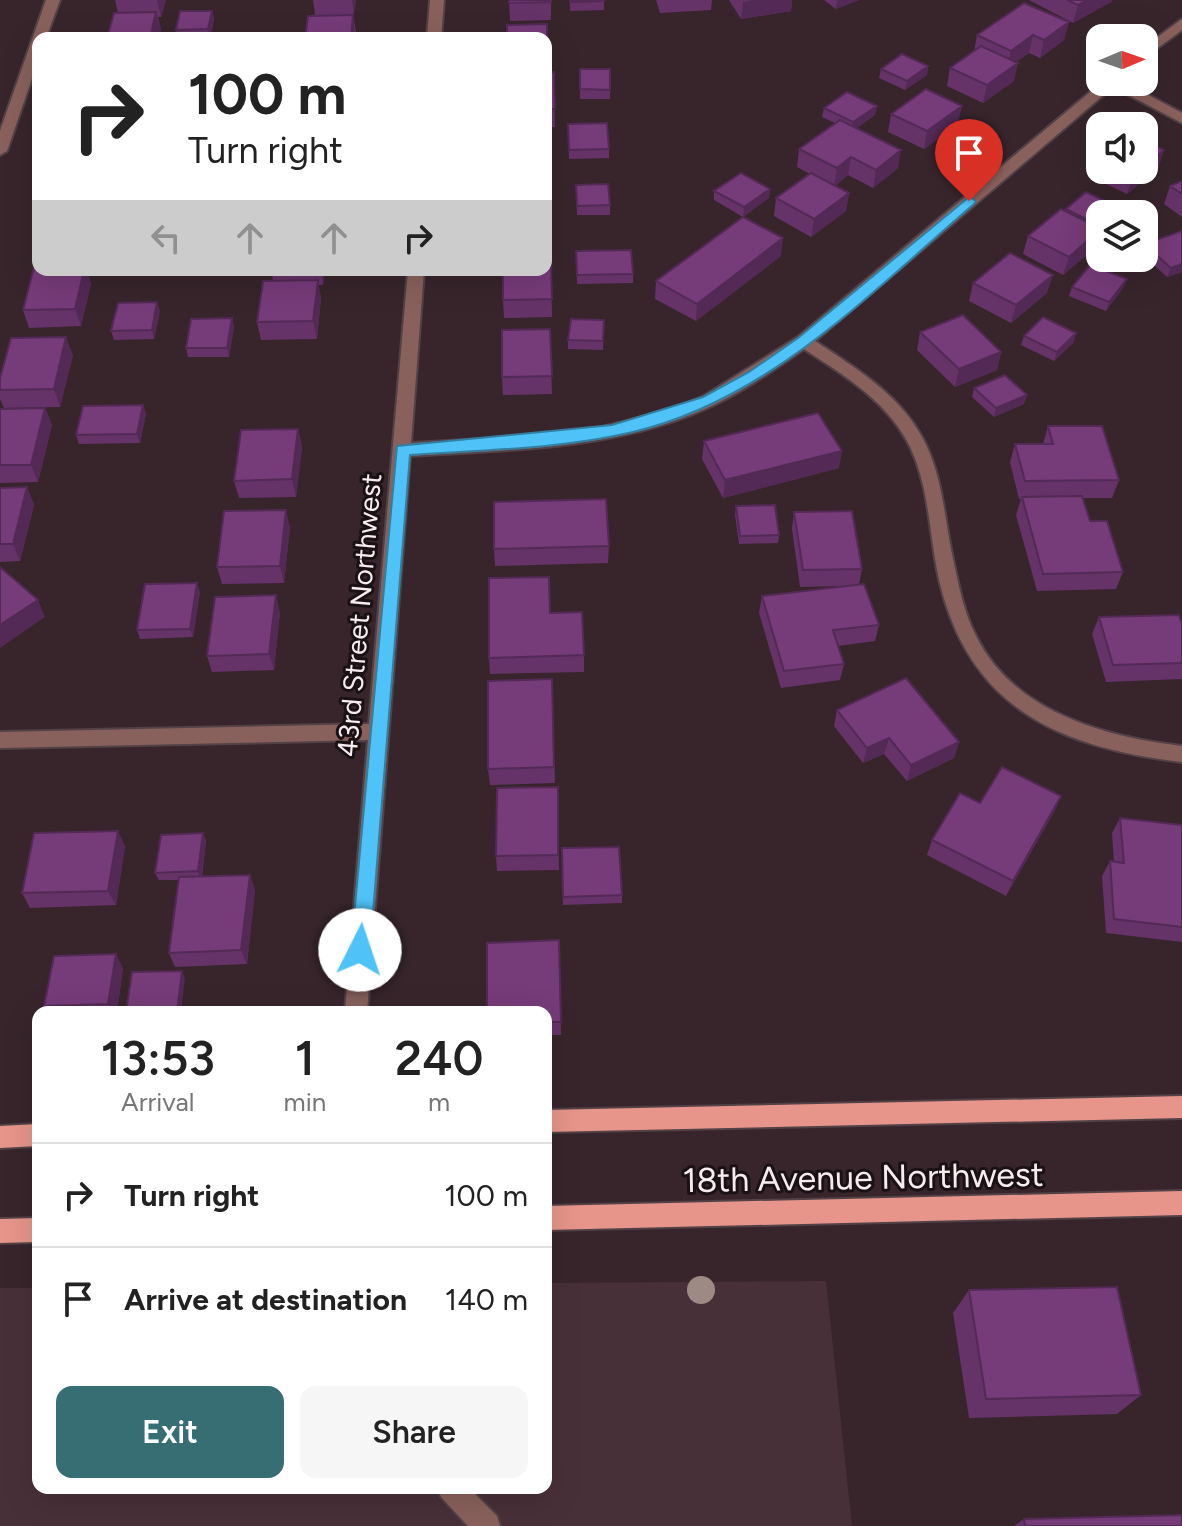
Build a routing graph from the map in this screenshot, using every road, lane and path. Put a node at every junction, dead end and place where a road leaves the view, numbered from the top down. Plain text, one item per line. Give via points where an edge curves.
1 (53, 0) edge
2 (437, 0) edge
3 (1182, 23) edge
4 (42, 32) edge
5 (434, 32) edge
6 (1158, 43) edge
7 (32, 60) edge
8 (1095, 96) edge
9 (1138, 96) edge
10 (1182, 119) edge
11 (0, 151) edge
12 (416, 276) edge
13 (804, 341) junction
14 (402, 450) junction
15 (377, 732) junction
16 (0, 740) edge
17 (1182, 754) edge
18 (356, 1006) edge
19 (1182, 1107) edge
20 (552, 1121) edge
21 (32, 1135) edge
22 (0, 1137) edge
23 (1182, 1203) edge
24 (552, 1218) edge
25 (32, 1230) edge
26 (0, 1231) edge
27 (456, 1494) edge
28 (487, 1526) edge

1 - 4 street
2 - 5 street
3 - 6 street
7 - 11 street
8 - 13 street
9 - 10 street
12 - 14 street, 43rd Street Northwest
13 - 14 street via 708,401 634,426 567,438
13 - 17 street via 875,389 915,439 954,606 982,661 1022,700 1072,729 1113,743
14 - 15 street, 43rd Street Northwest
15 - 16 street
15 - 18 street, 43rd Street Northwest
19 - 20 main road
21 - 22 main road
23 - 24 main road, 18th Avenue Northwest
25 - 26 main road
27 - 28 street

